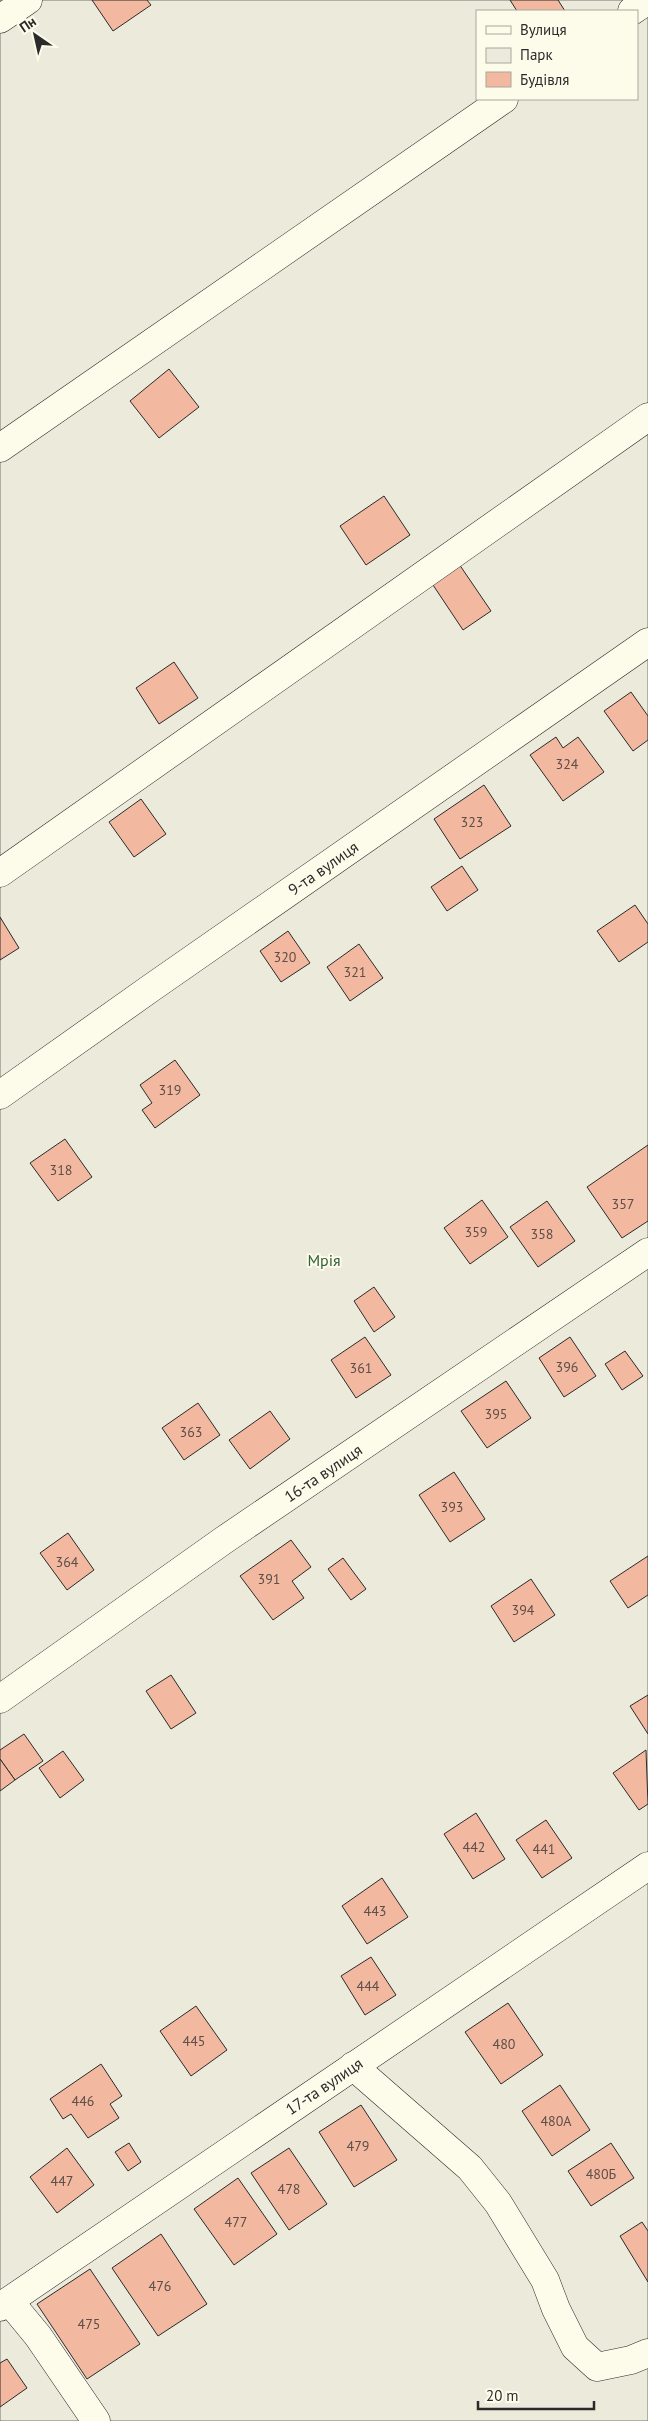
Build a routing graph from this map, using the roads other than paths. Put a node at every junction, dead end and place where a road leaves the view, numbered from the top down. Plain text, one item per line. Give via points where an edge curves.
1 (28, 0) edge
2 (648, 0) edge
3 (633, 10) edge
4 (0, 19) edge
5 (503, 100) edge
6 (648, 417) edge
7 (0, 448) edge
8 (648, 642) edge
9 (0, 872) edge
10 (0, 1095) edge
11 (648, 1252) edge
12 (0, 1699) edge
13 (648, 1866) edge
14 (353, 2066) junction
15 (4, 2304) edge
16 (648, 2353) edge
17 (96, 2421) edge

1 - 4 street
2 - 3 street
5 - 7 street
6 - 9 street
8 - 10 street, 9-та вулиця
11 - 12 street, 16-та вулиця via 232,1535
13 - 14 street, 17-та вулиця
14 - 15 street, 17-та вулиця
14 - 16 street via 470,2168 498,2203 545,2280 574,2347 597,2367
15 - 17 street via 38,2336

